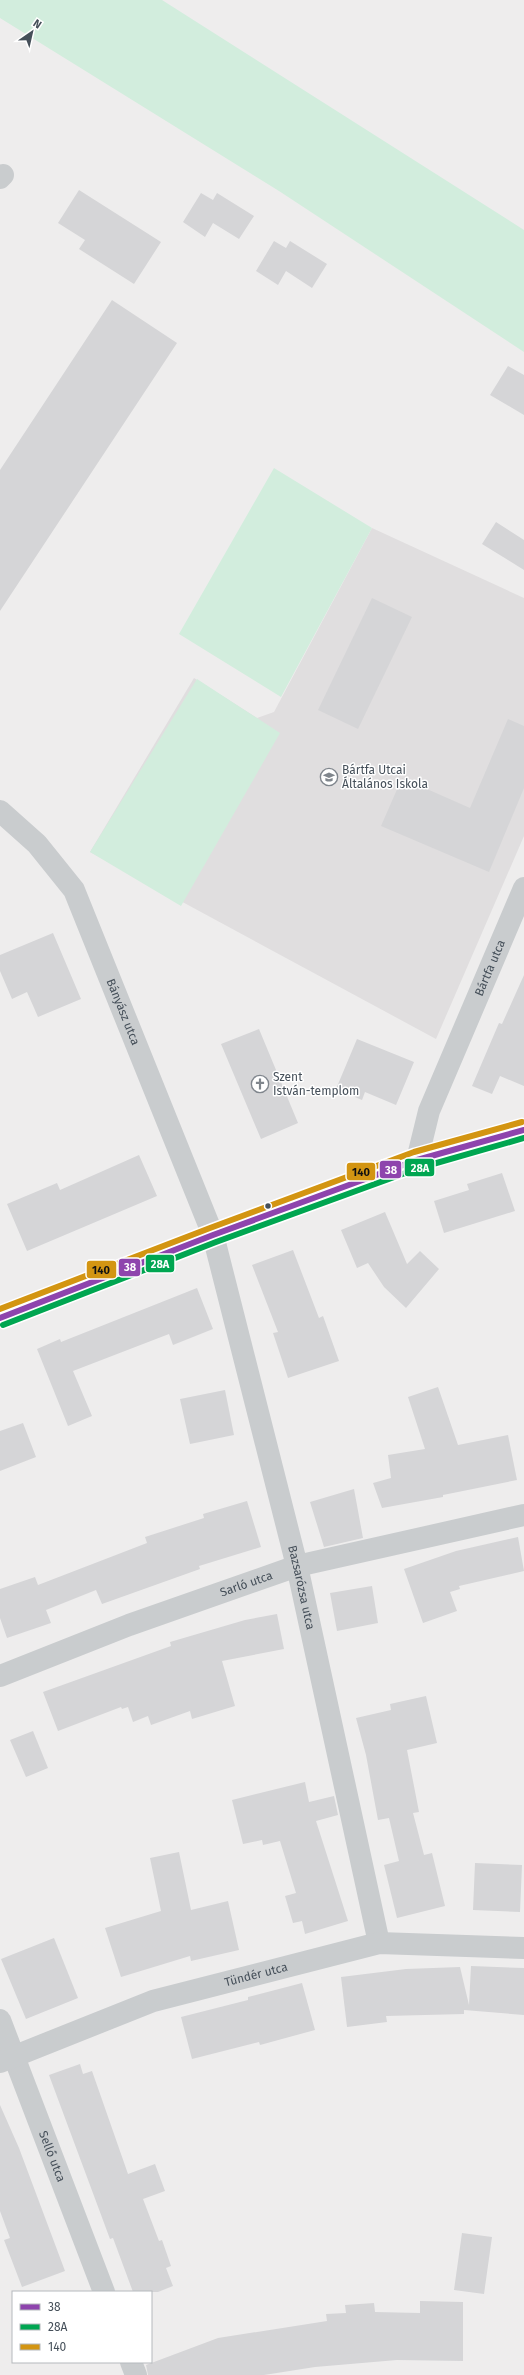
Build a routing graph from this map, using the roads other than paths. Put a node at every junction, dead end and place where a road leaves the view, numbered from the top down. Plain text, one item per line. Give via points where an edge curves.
1 (0, 811) edge
2 (524, 888) edge
3 (524, 1130) edge
4 (417, 1160) junction
5 (213, 1235) junction
6 (0, 1318) edge
7 (524, 1515) edge
8 (296, 1566) junction
9 (0, 1676) edge
10 (379, 1943) junction
11 (524, 1948) edge
12 (0, 2020) edge
13 (6, 2059) edge
14 (104, 2291) edge
15 (131, 2363) edge
16 (136, 2375) edge

1 - 5 street, Bányász utca via 37,844 74,890
2 - 4 street, Bártfa utca via 429,1112
3 - 4 street
4 - 5 street
5 - 6 street
5 - 8 street, Bazsarózsa utca
7 - 8 street, Sarló utca
8 - 9 street, Sarló utca via 128,1625
8 - 10 street, Bazsarózsa utca
10 - 11 street, Tündér utca
10 - 13 street, Tündér utca via 153,2001
12 - 13 street, Sellő utca
13 - 14 street, Sellő utca
15 - 16 street

